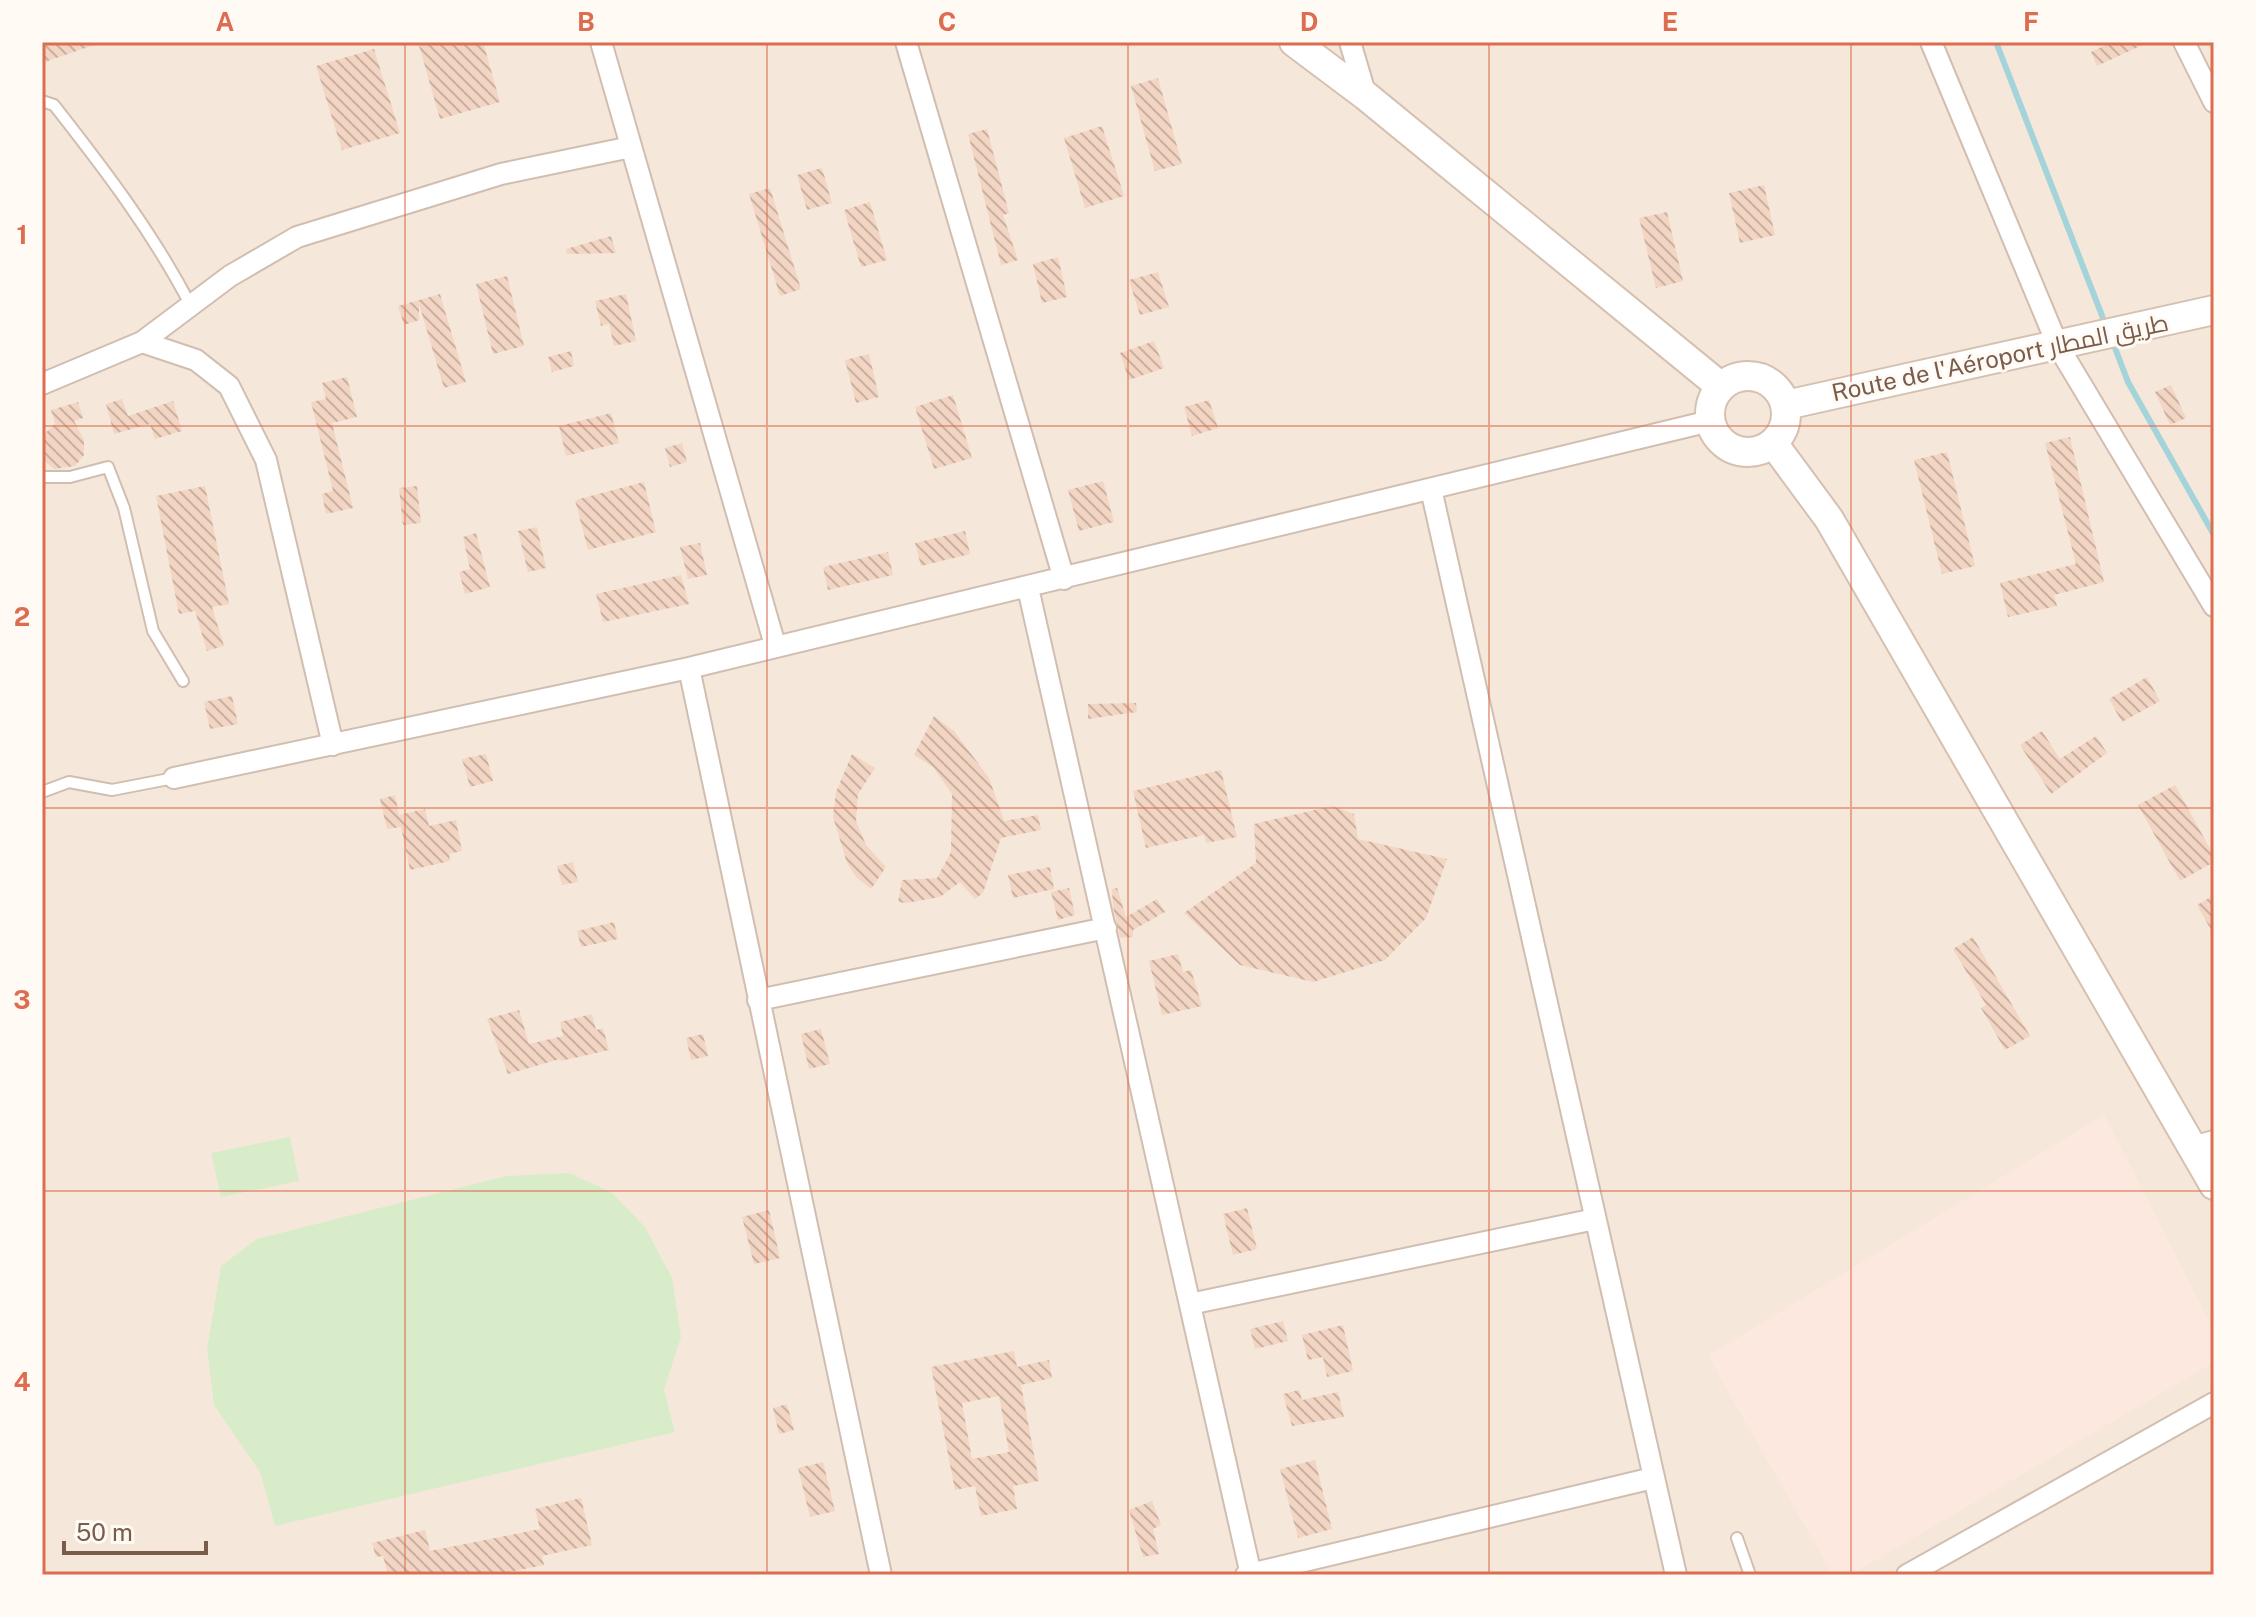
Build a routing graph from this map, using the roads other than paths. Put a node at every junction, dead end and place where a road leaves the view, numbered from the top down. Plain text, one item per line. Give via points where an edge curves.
1 (601, 42) edge
2 (906, 42) edge
3 (1294, 42) edge
4 (1350, 42) edge
5 (1931, 42) edge
6 (2184, 42) edge
7 (1366, 96) junction
8 (42, 101) edge
9 (2214, 102) edge
10 (631, 147) junction
11 (191, 306) junction
12 (2214, 310) edge
13 (142, 342) junction
14 (2058, 346) junction
15 (42, 384) edge
16 (1720, 386) junction
17 (1786, 405) junction
18 (1710, 421) junction
19 (1773, 443) junction
20 (42, 477) edge
21 (1431, 489) junction
22 (1064, 579) junction
23 (1028, 588) junction
24 (2214, 606) edge
25 (775, 645) junction
26 (689, 668) junction
27 (183, 681) dead end
28 (333, 745) junction
29 (174, 778) joint
30 (42, 792) edge
31 (1106, 928) junction
32 (758, 1000) junction
33 (2203, 1144) edge
34 (2214, 1185) edge
35 (1595, 1219) junction
36 (1190, 1304) junction
37 (2214, 1403) edge
38 (1653, 1478) junction
39 (1737, 1538) dead end
40 (881, 1575) edge
41 (1249, 1575) edge
42 (1676, 1575) edge
43 (1750, 1575) edge
44 (1907, 1575) edge

1 - 10 street
2 - 22 street
3 - 7 main road
4 - 7 street
5 - 14 street
6 - 9 street
7 - 16 main road
8 - 11 lane via 54,105 126,197
10 - 11 street via 501,174 297,237
10 - 25 street
11 - 13 street
12 - 14 main road, Route de l'Aéroport طريق المطار
13 - 15 street
13 - 28 street via 196,360 229,386 266,460
14 - 17 main road, Route de l'Aéroport طريق المطار
14 - 24 street
16 - 17 main road via 1734,377 1766,379
16 - 18 main road via 1709,409
17 - 19 main road via 1782,433
18 - 19 main road via 1728,447 1759,451
18 - 21 street
19 - 33 main road via 1829,519
20 - 27 lane via 70,477 108,467 124,508 153,631
21 - 22 street
21 - 35 street
22 - 23 street
23 - 25 street
23 - 31 street
25 - 26 street
26 - 28 street
26 - 32 street
28 - 29 street
29 - 30 lane via 112,790 69,782
31 - 32 street
31 - 36 street
32 - 40 street
33 - 34 main road
35 - 36 street
35 - 38 street
36 - 41 street
37 - 44 street
38 - 41 street
38 - 42 street
39 - 43 lane

